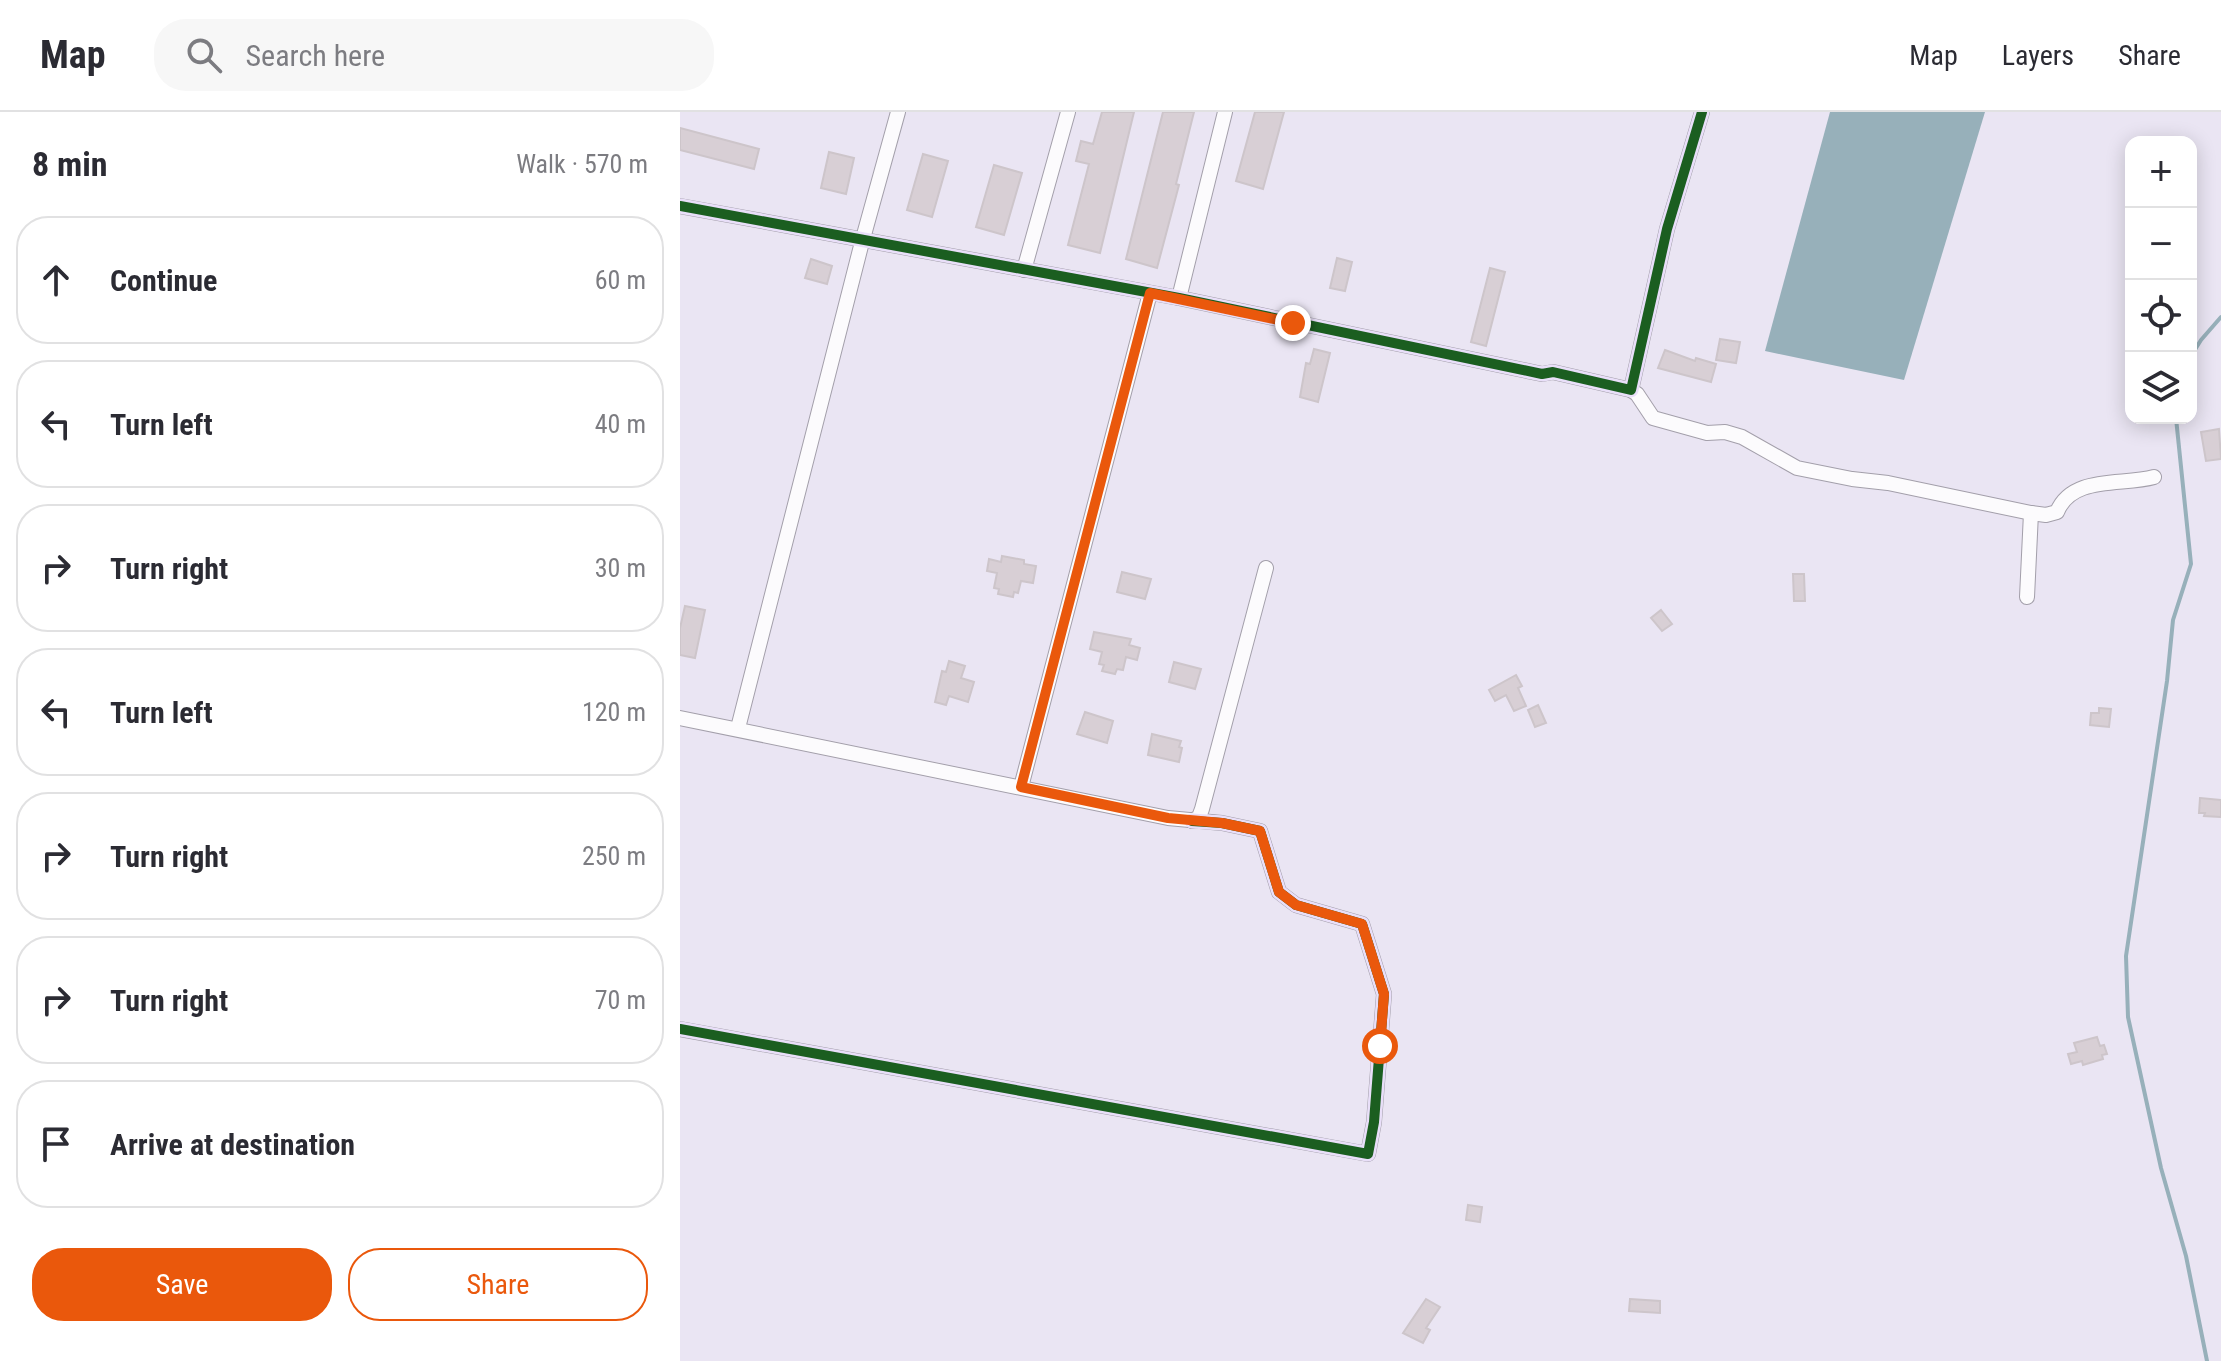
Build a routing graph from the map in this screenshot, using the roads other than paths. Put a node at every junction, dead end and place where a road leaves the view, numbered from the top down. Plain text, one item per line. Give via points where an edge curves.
1 (898, 112) edge
2 (1068, 112) edge
3 (1225, 112) edge
4 (1702, 112) edge
5 (680, 206) edge
6 (862, 242) junction
7 (1024, 270) junction
8 (1150, 293) junction
9 (1179, 298) junction
10 (1631, 390) junction
11 (2154, 477) dead end
12 (2031, 513) junction
13 (1266, 568) dead end
14 (2027, 591) dead end
15 (680, 718) edge
16 (738, 728) junction
17 (1021, 787) junction
18 (1192, 821) junction
19 (680, 1029) edge

1 - 6 street
2 - 7 street
3 - 9 street
4 - 10 street via 1667,229
5 - 6 street
6 - 7 street
6 - 16 street
7 - 8 street
8 - 9 street
8 - 17 street
9 - 10 street
10 - 12 street via 1653,418 1742,437 1797,468
11 - 12 street via 2079,489 2057,512
12 - 14 street
13 - 18 street via 1202,809
15 - 16 street
16 - 17 street
17 - 18 street
18 - 19 street via 1260,831 1279,892 1296,905 1362,924 1384,994 1368,1154

